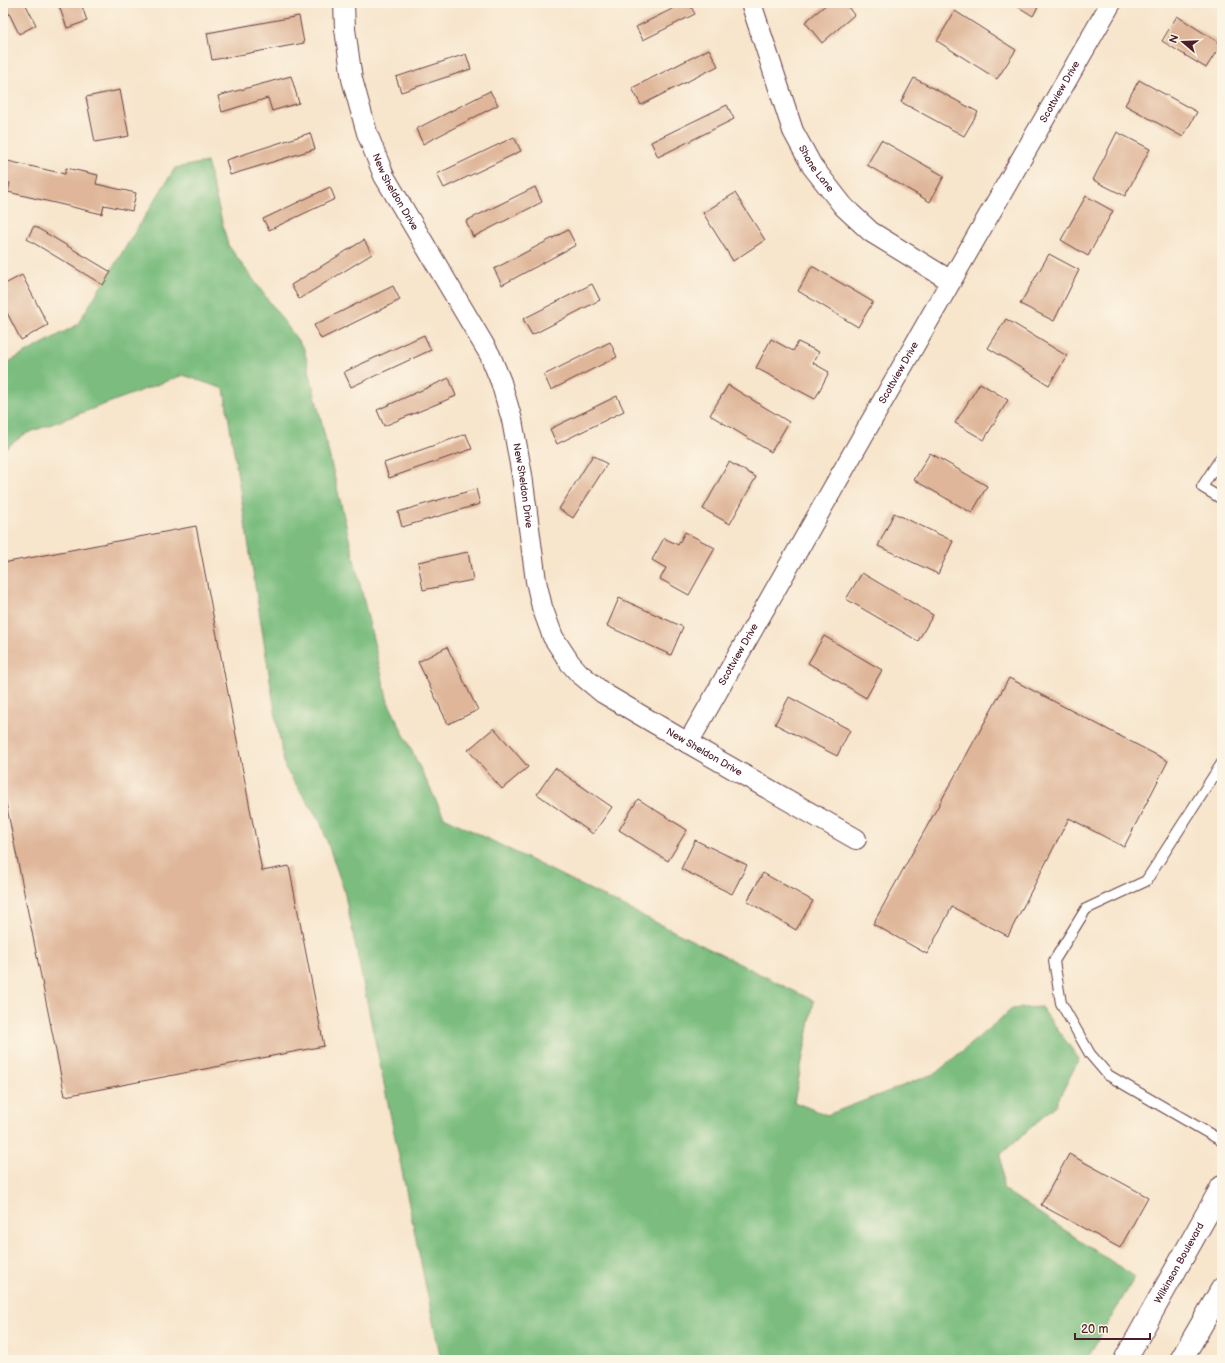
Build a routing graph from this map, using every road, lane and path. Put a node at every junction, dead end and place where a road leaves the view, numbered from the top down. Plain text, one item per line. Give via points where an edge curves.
1 (344, 3) edge
2 (751, 3) edge
3 (1111, 3) edge
4 (951, 281) junction
5 (1222, 456) edge
6 (1222, 499) edge
7 (688, 743) junction
8 (1222, 763) edge
9 (856, 838) dead end
10 (1222, 1141) edge
11 (1222, 1187) edge
12 (1222, 1289) edge
13 (1216, 1311) edge
14 (1125, 1360) edge
15 (1181, 1360) edge

1 - 7 street, New Sheldon Drive via 352,79 367,133 381,169 490,355 501,382 512,420 522,475 536,581 542,607 554,636 570,663 603,693
2 - 4 street, Shane Lane via 793,131 812,166 844,207 871,232
3 - 4 street, Scottview Drive
4 - 7 street, Scottview Drive
5 - 6 lane via 1202,487
7 - 9 street, New Sheldon Drive
8 - 10 lane via 1146,881 1086,909 1054,961 1061,1003 1090,1054 1108,1075
11 - 14 main road, Wilkinson Boulevard
12 - 13 main road
13 - 15 main road

